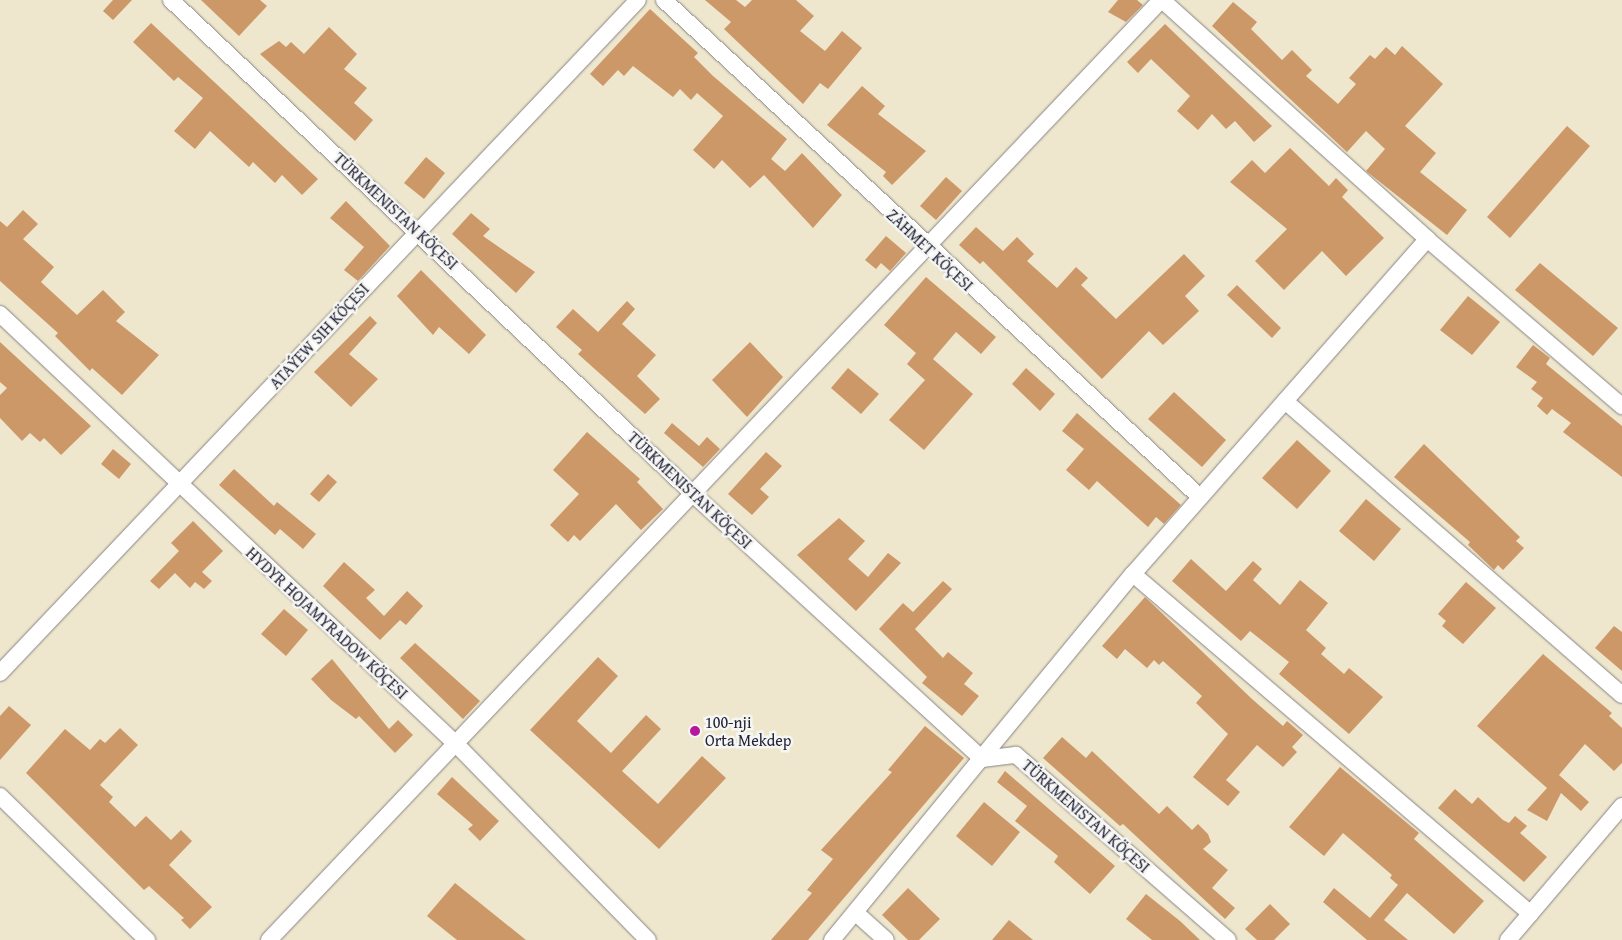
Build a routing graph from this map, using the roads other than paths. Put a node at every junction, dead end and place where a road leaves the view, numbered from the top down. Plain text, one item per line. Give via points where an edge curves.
1 (171, 0) edge
2 (638, 0) edge
3 (664, 0) edge
4 (1161, 0) edge
5 (418, 232) junction
6 (1427, 239) junction
7 (924, 246) junction
8 (0, 314) edge
9 (1285, 401) junction
10 (1622, 406) edge
11 (179, 484) junction
12 (692, 493) junction
13 (1200, 497) junction
14 (1133, 574) junction
15 (0, 673) edge
16 (1622, 695) edge
17 (456, 744) junction
18 (982, 759) junction
19 (0, 796) edge
20 (1622, 806) edge
21 (856, 913) junction
22 (1531, 914) junction
23 (147, 940) edge
24 (269, 940) edge
25 (648, 940) edge
26 (832, 940) edge
27 (886, 940) edge
28 (1228, 940) edge
29 (1508, 940) edge

1 - 5 street, TÜRKMENISTAN KÖÇESI
2 - 5 street, ATAÝEW SIH KÖÇESI
3 - 7 street, ZÄHMET KÖÇESI
4 - 6 street
4 - 7 street
5 - 11 street, ATAÝEW SIH KÖÇESI
5 - 12 street, TÜRKMENISTAN KÖÇESI
6 - 9 street
6 - 10 street
7 - 12 street
7 - 13 street, ZÄHMET KÖÇESI
8 - 11 street, HYDYR HOJAMYRADOW KÖÇESI
9 - 13 street
9 - 16 street
11 - 15 street, ATAÝEW SIH KÖÇESI
11 - 17 street, HYDYR HOJAMYRADOW KÖÇESI
12 - 17 street
12 - 18 street, TÜRKMENISTAN KÖÇESI
13 - 14 street
14 - 18 street
14 - 22 street
17 - 24 street
17 - 25 street, HYDYR HOJAMYRADOW KÖÇESI
18 - 21 street
18 - 28 street, TÜRKMENISTAN KÖÇESI via 1016,755
19 - 23 street
20 - 22 street
21 - 26 street
21 - 27 street
22 - 29 street

